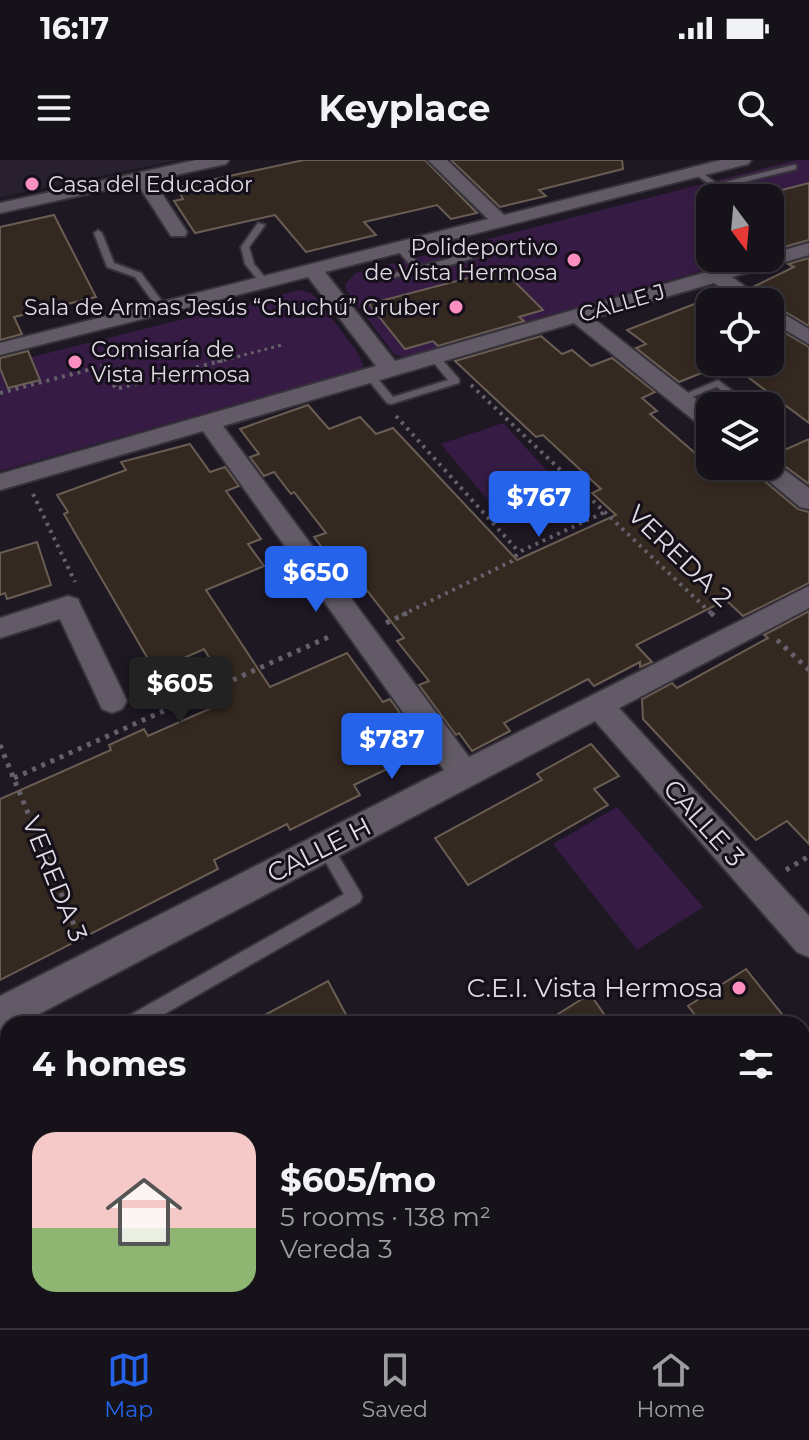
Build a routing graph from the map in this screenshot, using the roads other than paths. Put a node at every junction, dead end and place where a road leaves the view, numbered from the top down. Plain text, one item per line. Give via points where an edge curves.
1 (220, 160) edge
2 (437, 160) edge
3 (742, 160) edge
4 (793, 167) dead end
5 (696, 172) junction
6 (142, 177) junction
7 (0, 208) edge
8 (501, 222) junction
9 (261, 225) dead end
10 (178, 232) dead end
11 (98, 233) dead end
12 (435, 239) junction
13 (400, 248) junction
14 (809, 249) edge
15 (480, 254) dead end
16 (455, 261) junction
17 (313, 270) junction
18 (419, 270) junction
19 (394, 276) dead end
20 (717, 276) junction
21 (264, 282) junction
22 (735, 288) edge
23 (162, 308) junction
24 (578, 316) junction
25 (784, 321) edge
26 (809, 338) edge
27 (0, 349) edge
28 (434, 357) junction
29 (380, 373) junction
30 (729, 392) edge
31 (681, 398) junction
32 (696, 410) edge
33 (208, 422) junction
34 (783, 480) edge
35 (0, 482) edge
36 (809, 501) edge
37 (809, 596) edge
38 (0, 628) edge
39 (112, 701) dead end
40 (599, 705) junction
41 (465, 775) junction
42 (325, 847) junction
43 (809, 941) edge
44 (0, 1015) edge
45 (145, 1016) edge

1 - 6 street
2 - 8 street
3 - 5 street
4 - 5 lane via 716,187
5 - 8 street
6 - 7 street
6 - 10 street
8 - 12 street
9 - 21 lane via 245,247
11 - 23 lane via 110,265 138,275
12 - 13 street
12 - 16 lane
13 - 17 street
13 - 18 lane
14 - 20 street, CALLE J
15 - 16 lane
16 - 18 lane
17 - 21 street
17 - 29 street
18 - 19 lane
20 - 22 street
20 - 24 street, CALLE J
21 - 23 street
23 - 27 street
24 - 28 street, CALLE J
24 - 31 street
25 - 26 street
28 - 29 street, CALLE J
28 - 29 lane via 455,381 391,401
29 - 33 street, CALLE J
30 - 31 lane via 718,383
31 - 32 street
33 - 35 street, CALLE J
33 - 41 street
34 - 36 street
37 - 40 street, CALLE H
38 - 39 street via 68,606
40 - 41 street, CALLE H
40 - 43 street, CALLE 3
41 - 42 street, CALLE H
42 - 44 street, CALLE H
42 - 45 lane via 354,897

